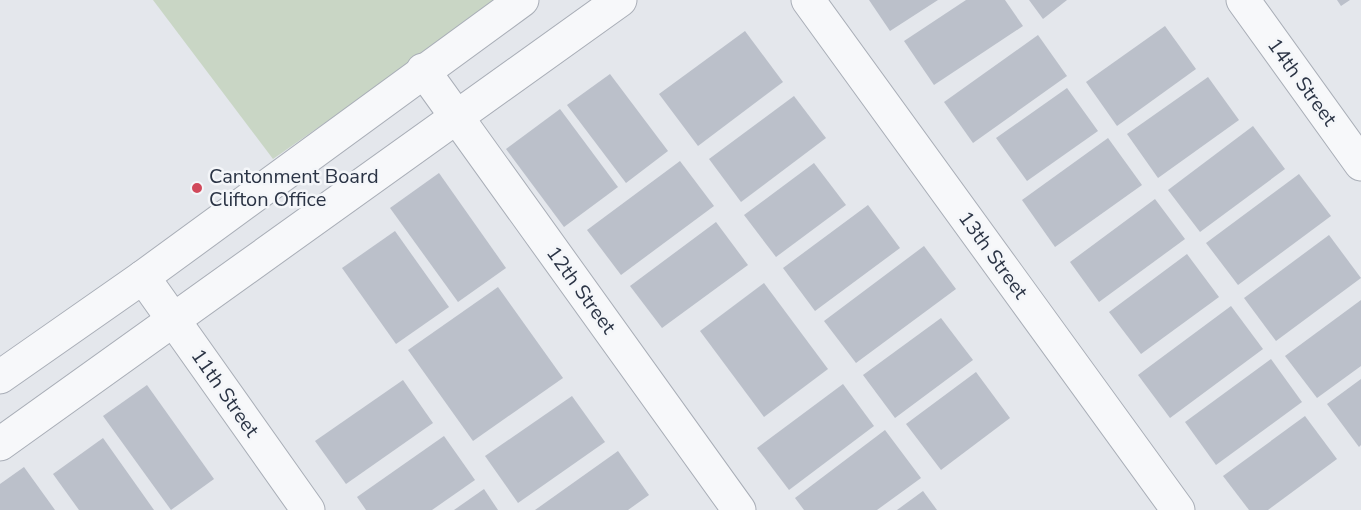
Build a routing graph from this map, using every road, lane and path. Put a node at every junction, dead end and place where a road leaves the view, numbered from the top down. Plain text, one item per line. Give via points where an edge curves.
1 (522, 0) edge
2 (620, 0) edge
3 (808, 0) edge
4 (1243, 0) edge
5 (423, 70) junction
6 (457, 118) junction
7 (1361, 164) edge
8 (143, 277) junction
9 (174, 321) junction
10 (0, 377) edge
11 (0, 444) edge
12 (308, 510) edge
13 (739, 510) edge
14 (1178, 510) edge

1 - 5 street
2 - 6 street
3 - 14 street, 13th Street
4 - 7 street, 14th Street
5 - 6 street, 12th Street
5 - 8 street
6 - 9 street
6 - 13 street, 12th Street
8 - 9 street, 11th Street
8 - 10 street
9 - 11 street
9 - 12 street, 11th Street

